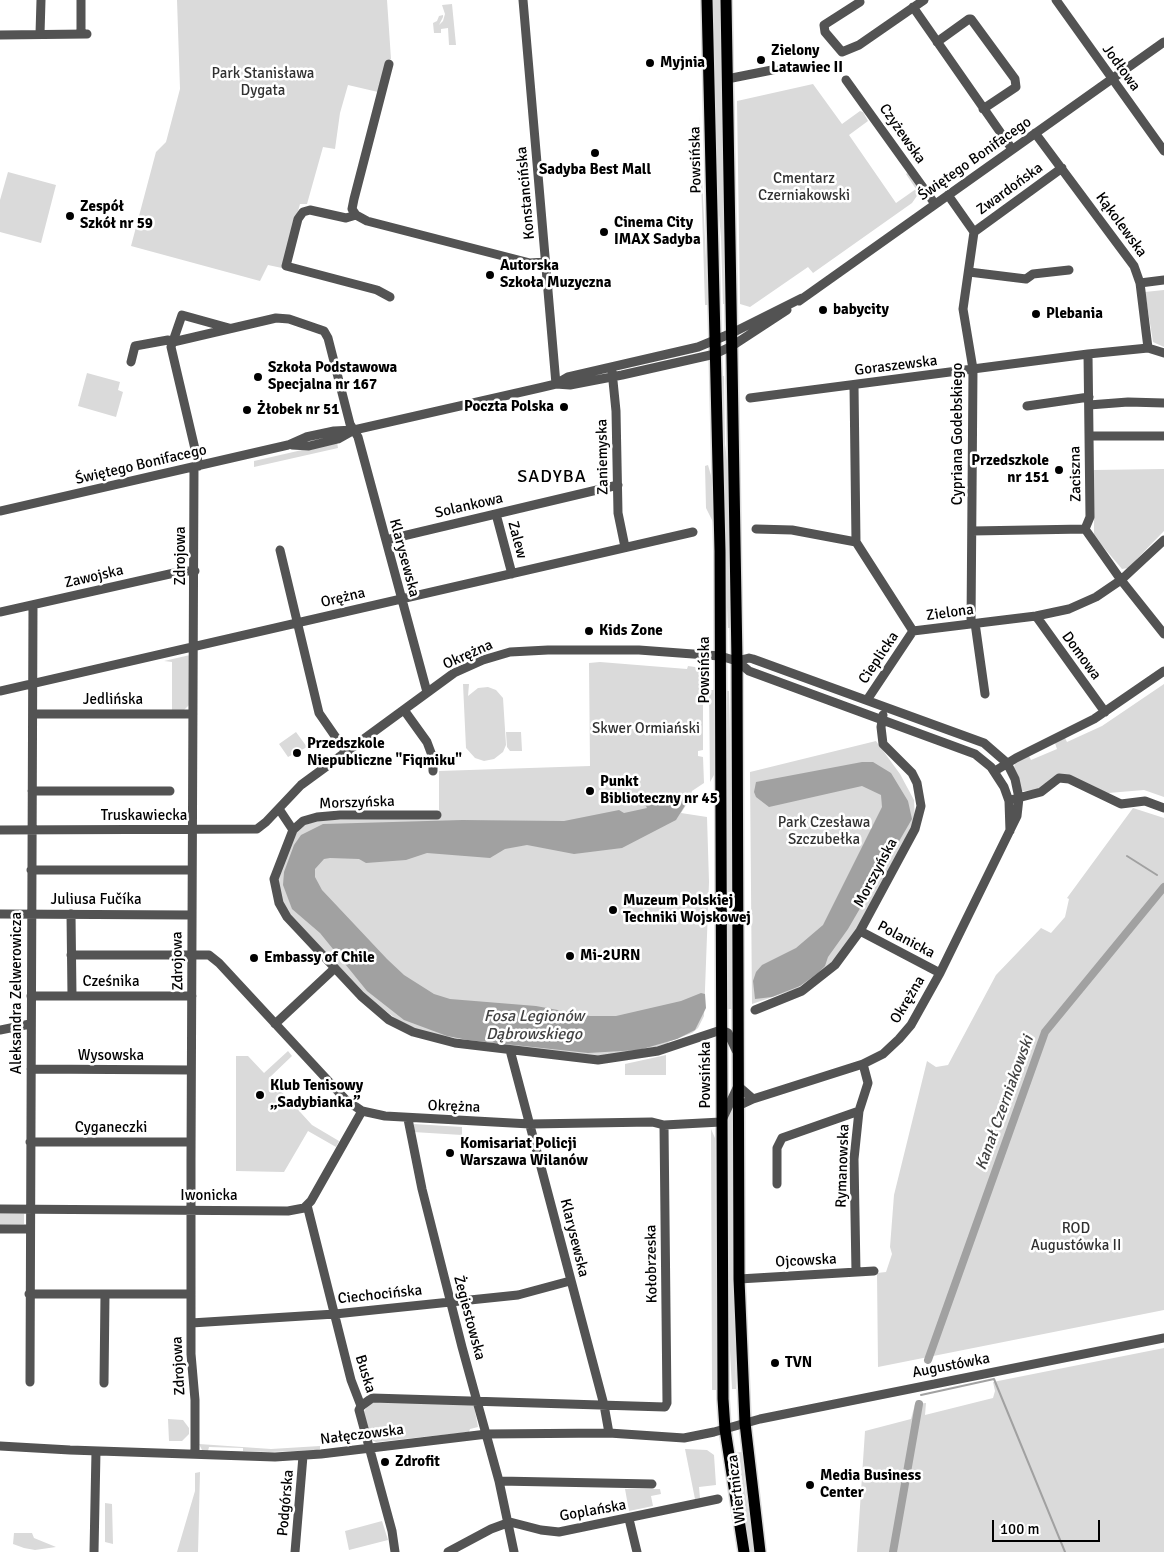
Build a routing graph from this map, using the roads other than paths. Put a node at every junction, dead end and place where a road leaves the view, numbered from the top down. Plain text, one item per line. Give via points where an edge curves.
1 (41, 0) edge
2 (81, 0) edge
3 (523, 0) edge
4 (707, 0) edge
5 (726, 0) edge
6 (924, 0) edge
7 (1056, 0) edge
8 (860, 2) dead end
9 (913, 8) junction
10 (40, 34) junction
11 (0, 35) edge
12 (937, 42) junction
13 (1164, 42) edge
14 (389, 64) dead end
15 (777, 69) dead end
16 (727, 79) junction
17 (1112, 79) junction
18 (846, 80) dead end
19 (983, 109) junction
20 (1035, 133) junction
21 (1012, 150) junction
22 (1164, 151) edge
23 (1062, 168) junction
24 (948, 195) junction
25 (935, 204) junction
26 (356, 215) junction
27 (974, 232) junction
28 (545, 262) junction
29 (1069, 270) dead end
30 (969, 272) junction
31 (1164, 280) edge
32 (1140, 283) junction
33 (390, 297) dead end
34 (802, 298) junction
35 (232, 329) junction
36 (732, 333) junction
37 (715, 341) junction
38 (173, 342) junction
39 (732, 346) junction
40 (1148, 348) junction
41 (1164, 353) edge
42 (715, 354) junction
43 (1088, 354) junction
44 (131, 362) dead end
45 (614, 367) junction
46 (973, 370) junction
47 (611, 377) junction
48 (556, 384) junction
49 (854, 385) junction
50 (750, 398) dead end
51 (1089, 401) junction
52 (1164, 403) edge
53 (1026, 406) dead end
54 (354, 430) junction
55 (1089, 436) junction
56 (1164, 436) edge
57 (196, 466) junction
58 (618, 485) junction
59 (0, 510) edge
60 (496, 514) junction
61 (756, 529) dead end
62 (1085, 529) junction
63 (972, 531) junction
64 (693, 532) dead end
65 (386, 540) junction
66 (1164, 540) edge
67 (856, 542) junction
68 (625, 547) junction
69 (280, 550) dead end
70 (195, 571) junction
71 (512, 574) junction
72 (1121, 580) junction
73 (401, 599) junction
74 (33, 605) junction
75 (0, 612) edge
76 (1036, 616) junction
77 (297, 622) junction
78 (973, 623) junction
79 (913, 631) junction
80 (1164, 634) edge
81 (194, 646) junction
82 (720, 656) junction
83 (737, 661) junction
84 (1164, 671) edge
85 (31, 684) junction
86 (0, 691) edge
87 (427, 692) junction
88 (985, 694) dead end
89 (868, 700) junction
90 (884, 707) junction
91 (404, 710) junction
92 (1105, 712) junction
93 (33, 714) junction
94 (193, 714) junction
95 (882, 720) junction
96 (346, 752) junction
97 (1007, 763) junction
98 (433, 770) dead end
99 (995, 771) junction
100 (32, 791) junction
101 (170, 791) dead end
102 (1019, 798) junction
103 (1009, 801) junction
104 (1164, 808) edge
105 (279, 809) junction
106 (437, 815) dead end
107 (0, 830) edge
108 (32, 830) junction
109 (192, 830) junction
110 (293, 830) junction
111 (1010, 831) junction
112 (31, 870) junction
113 (191, 870) junction
114 (0, 914) edge
115 (32, 914) junction
116 (71, 914) junction
117 (191, 915) junction
118 (860, 931) junction
119 (191, 954) junction
120 (71, 955) junction
121 (335, 968) junction
122 (940, 973) junction
123 (30, 996) junction
124 (72, 996) junction
125 (192, 996) junction
126 (755, 1010) dead end
127 (30, 1024) junction
128 (276, 1024) junction
129 (0, 1030) edge
130 (721, 1030) junction
131 (510, 1050) junction
132 (738, 1055) junction
133 (863, 1064) junction
134 (31, 1069) junction
135 (191, 1070) junction
136 (738, 1086) junction
137 (753, 1099) junction
138 (738, 1106) junction
139 (362, 1111) junction
140 (859, 1111) junction
141 (408, 1119) junction
142 (721, 1122) junction
143 (530, 1124) junction
144 (664, 1125) junction
145 (30, 1142) junction
146 (192, 1142) junction
147 (777, 1184) dead end
148 (308, 1205) junction
149 (0, 1209) edge
150 (30, 1209) junction
151 (191, 1210) junction
152 (0, 1229) edge
153 (30, 1229) junction
154 (874, 1271) dead end
155 (856, 1272) junction
156 (739, 1279) junction
157 (570, 1281) junction
158 (29, 1294) junction
159 (104, 1294) junction
160 (191, 1294) junction
161 (451, 1302) junction
162 (335, 1314) junction
163 (191, 1324) junction
164 (1164, 1338) edge
165 (30, 1382) dead end
166 (104, 1384) dead end
167 (478, 1401) junction
168 (668, 1404) joint
169 (604, 1405) junction
170 (361, 1406) junction
171 (745, 1423) junction
172 (725, 1429) junction
173 (609, 1433) junction
174 (487, 1434) junction
175 (0, 1446) edge
176 (369, 1447) junction
177 (96, 1451) junction
178 (195, 1454) junction
179 (304, 1456) junction
180 (500, 1481) junction
181 (652, 1484) dead end
182 (718, 1499) dead end
183 (629, 1519) junction
184 (510, 1522) junction
185 (94, 1552) edge
186 (295, 1552) edge
187 (395, 1552) edge
188 (448, 1552) edge
189 (514, 1552) edge
190 (638, 1552) edge
191 (744, 1552) edge
192 (760, 1552) edge

1 - 10 street
2 - 10 street via 84,34
3 - 28 street, Konstancińska
4 - 37 main road, Powsińska
5 - 16 main road, Powsińska
6 - 9 street
7 - 17 street, Jodłowa
8 - 9 street via 824,25 825,32 842,52 859,45
9 - 12 street
10 - 11 street
12 - 19 street
12 - 19 street via 969,19 1015,79 1016,87
13 - 17 street, Świętego Bonifacego
14 - 26 street via 352,208
15 - 16 street
16 - 36 main road, Powsińska
17 - 20 street, Świętego Bonifacego
17 - 22 street, Jodłowa
18 - 25 street, Czyżewska
19 - 21 street
20 - 21 street, Świętego Bonifacego
20 - 23 street, Kąkolewska
21 - 24 street, Świętego Bonifacego
23 - 27 street, Zwardońska
23 - 32 street, Kąkolewska via 1134,266
24 - 25 street, Świętego Bonifacego
24 - 27 street
25 - 34 street, Świętego Bonifacego
26 - 28 street via 367,221 530,263
26 - 33 street via 346,218 310,210 302,212 286,266 377,290
27 - 30 street, Cypriana Godebskiego
28 - 48 street, Konstancińska
29 - 30 street via 1033,274 1026,279
30 - 46 street, Cypriana Godebskiego via 963,309
31 - 32 street
32 - 40 street, Kąkolewska
34 - 36 street, Świętego Bonifacego
34 - 39 street, Świętego Bonifacego
35 - 38 street
35 - 38 street via 182,315
35 - 54 street, Klarysewska via 282,317 324,331
36 - 37 street, Świętego Bonifacego
36 - 39 main road, Powsińska
37 - 42 main road, Powsińska
37 - 45 street, Świętego Bonifacego
38 - 44 street via 168,340 136,346
38 - 57 street, Zdrojowa via 172,352
39 - 42 street, Świętego Bonifacego
39 - 83 main road, Powsińska
40 - 41 street, Goraszewska
40 - 43 street, Goraszewska
42 - 47 street, Świętego Bonifacego
42 - 82 main road, Powsińska
43 - 46 street, Goraszewska
43 - 51 street, Zaciszna
45 - 47 street, Zaniemyska
45 - 48 street, Świętego Bonifacego via 568,377
46 - 49 street, Goraszewska
46 - 63 street, Cypriana Godebskiego
47 - 48 street, Świętego Bonifacego via 570,385
47 - 58 street, Zaniemyska via 616,411
48 - 54 street, Świętego Bonifacego
49 - 50 street, Goraszewska
49 - 67 street
51 - 52 street
51 - 53 street
51 - 55 street, Zaciszna
54 - 57 street, Świętego Bonifacego via 306,437 288,445
54 - 65 street, Klarysewska
55 - 56 street
55 - 62 street, Zaciszna via 1090,517
57 - 59 street, Świętego Bonifacego
57 - 70 street, Zdrojowa
58 - 60 street, Solankowa
58 - 68 street, Zaniemyska via 618,513
60 - 65 street, Solankowa
60 - 71 street, Zalew
61 - 67 street via 792,530
62 - 63 street
62 - 72 street
63 - 78 street, Cypriana Godebskiego
64 - 68 street, Orężna
65 - 73 street, Klarysewska
66 - 72 street
67 - 79 street, Zielona
68 - 71 street, Orężna
69 - 77 street
70 - 74 street, Zawojska
70 - 81 street, Zdrojowa
71 - 73 street, Orężna
72 - 76 street, Zielona via 1077,606
72 - 80 street
73 - 77 street, Orężna
73 - 87 street, Klarysewska
74 - 75 street, Zawojska
74 - 85 street, Aleksandra Zelwerowicza
76 - 78 street, Zielona
76 - 92 street, Domowa
77 - 81 street, Orężna
77 - 96 street via 318,713
78 - 79 street, Zielona
78 - 88 street, Cypriana Godebskiego
79 - 89 street, Cieplicka
81 - 85 street, Orężna
81 - 94 street, Zdrojowa
82 - 83 street, Okrężna
82 - 87 street, Okrężna via 639,650 510,652 454,673
82 - 130 main road, Powsińska
83 - 89 street, Okrężna via 749,658
83 - 95 street, Okrężna via 749,670
83 - 132 main road, Powsińska
84 - 92 street
85 - 86 street, Orężna
85 - 93 street, Aleksandra Zelwerowicza
87 - 91 street, Okrężna
89 - 90 street, Okrężna
90 - 95 street, Morszyńska
90 - 97 street, Okrężna via 984,743
91 - 96 street, Okrężna
91 - 98 street via 427,742 433,758
92 - 97 street
93 - 94 street, Jedlińska
93 - 100 street, Aleksandra Zelwerowicza
94 - 109 street, Zdrojowa
95 - 99 street, Okrężna via 975,754
95 - 118 street, Morszyńska via 883,744 912,773 921,806 915,829
96 - 105 street, Okrężna via 301,785
97 - 99 street
97 - 102 street, Okrężna
99 - 103 street, Okrężna
100 - 101 street
100 - 108 street, Aleksandra Zelwerowicza
102 - 103 street
102 - 104 street via 1041,792 1059,778 1069,779 1120,804 1145,801
102 - 111 street, Okrężna via 1017,816
103 - 111 street, Okrężna
105 - 109 street, Truskawiecka via 254,830
105 - 110 street
106 - 110 street, Morszyńska via 317,817 303,821
107 - 108 street, Truskawiecka
108 - 109 street, Truskawiecka
108 - 112 street, Aleksandra Zelwerowicza
109 - 113 street, Zdrojowa
110 - 121 street via 274,879 276,896 287,917
111 - 122 street, Okrężna
112 - 113 street
112 - 115 street, Aleksandra Zelwerowicza
113 - 117 street, Zdrojowa
114 - 115 street, Juliusa Fučíka
115 - 116 street, Juliusa Fučíka
115 - 123 street, Aleksandra Zelwerowicza
116 - 117 street, Juliusa Fučíka
116 - 120 street
117 - 119 street, Zdrojowa
118 - 122 street, Polanicka
118 - 126 street, Morszyńska via 841,958 818,980 802,991
119 - 120 street
119 - 125 street, Zdrojowa
119 - 128 street via 214,958
120 - 124 street
121 - 128 street
121 - 131 street via 370,1004 413,1032 455,1043
122 - 133 street, Okrężna via 911,1025 883,1054
123 - 124 street, Cześnika
123 - 127 street, Aleksandra Zelwerowicza
124 - 125 street, Cześnika
125 - 135 street, Zdrojowa
127 - 129 street
127 - 134 street, Aleksandra Zelwerowicza
128 - 139 street via 334,1087
130 - 131 street via 658,1051 611,1060
130 - 132 street via 731,1037
130 - 142 main road, Powsińska
131 - 143 street, Klarysewska
132 - 136 main road, Powsińska
133 - 137 street, Okrężna
133 - 140 street, Rymanowska via 868,1083
134 - 135 street, Wysowska
134 - 145 street, Aleksandra Zelwerowicza
135 - 146 street, Zdrojowa
136 - 137 street
136 - 138 main road, Powsińska
136 - 142 street
137 - 138 street, Okrężna
138 - 156 main road, Powsińska
139 - 141 street, Okrężna
139 - 148 street
140 - 147 street via 782,1138 777,1148
140 - 155 street, Rymanowska via 854,1159
141 - 143 street, Okrężna
141 - 161 street, Żegiestowska
142 - 144 street, Okrężna
142 - 172 main road, Powsińska
143 - 144 street, Okrężna via 652,1122
143 - 157 street, Klarysewska
144 - 168 street, Kołobrzeska
145 - 146 street, Cyganeczki
145 - 150 street, Aleksandra Zelwerowicza
146 - 151 street, Zdrojowa
148 - 151 street, Iwonicka via 288,1211
148 - 162 street, Buska
149 - 150 street, Iwonicka
150 - 151 street, Iwonicka
150 - 153 street, Aleksandra Zelwerowicza
151 - 160 street, Zdrojowa
152 - 153 street
153 - 158 street, Aleksandra Zelwerowicza
154 - 155 street, Ojcowska
155 - 156 street, Ojcowska
156 - 171 main road, Powsińska
157 - 161 street, Ciechocińska via 518,1295
157 - 169 street, Klarysewska
158 - 159 street
158 - 165 street, Aleksandra Zelwerowicza
159 - 160 street
159 - 166 street
160 - 163 street, Zdrojowa
161 - 162 street, Ciechocińska
161 - 167 street, Żegiestowska
162 - 163 street, Ciechocińska
162 - 170 street, Buska via 351,1380
163 - 178 street, Zdrojowa
164 - 171 street, Augustówka
167 - 169 street, Nałęczowska
167 - 170 street, Nałęczowska via 372,1398
167 - 174 street, Żegiestowska
168 - 169 street, Nałęczowska via 662,1408
169 - 173 street, Klarysewska
170 - 176 street, Buska via 359,1410
171 - 172 street, Augustówka
171 - 192 main road, Wiertnicza
172 - 173 street, Nałęczowska via 676,1438
172 - 191 main road, Wiertnicza
173 - 174 street, Nałęczowska
174 - 176 street, Nałęczowska
174 - 180 street, Żegiestowska
175 - 177 street, Nałęczowska
176 - 179 street, Nałęczowska
176 - 187 street, Buska
177 - 178 street, Nałęczowska
177 - 185 street
178 - 179 street, Nałęczowska
179 - 186 street, Podgórska
180 - 181 street
180 - 184 street, Żegiestowska
182 - 183 street, Goplańska
183 - 184 street, Goplańska via 559,1532
183 - 190 street
184 - 188 street
184 - 189 street, Żegiestowska

